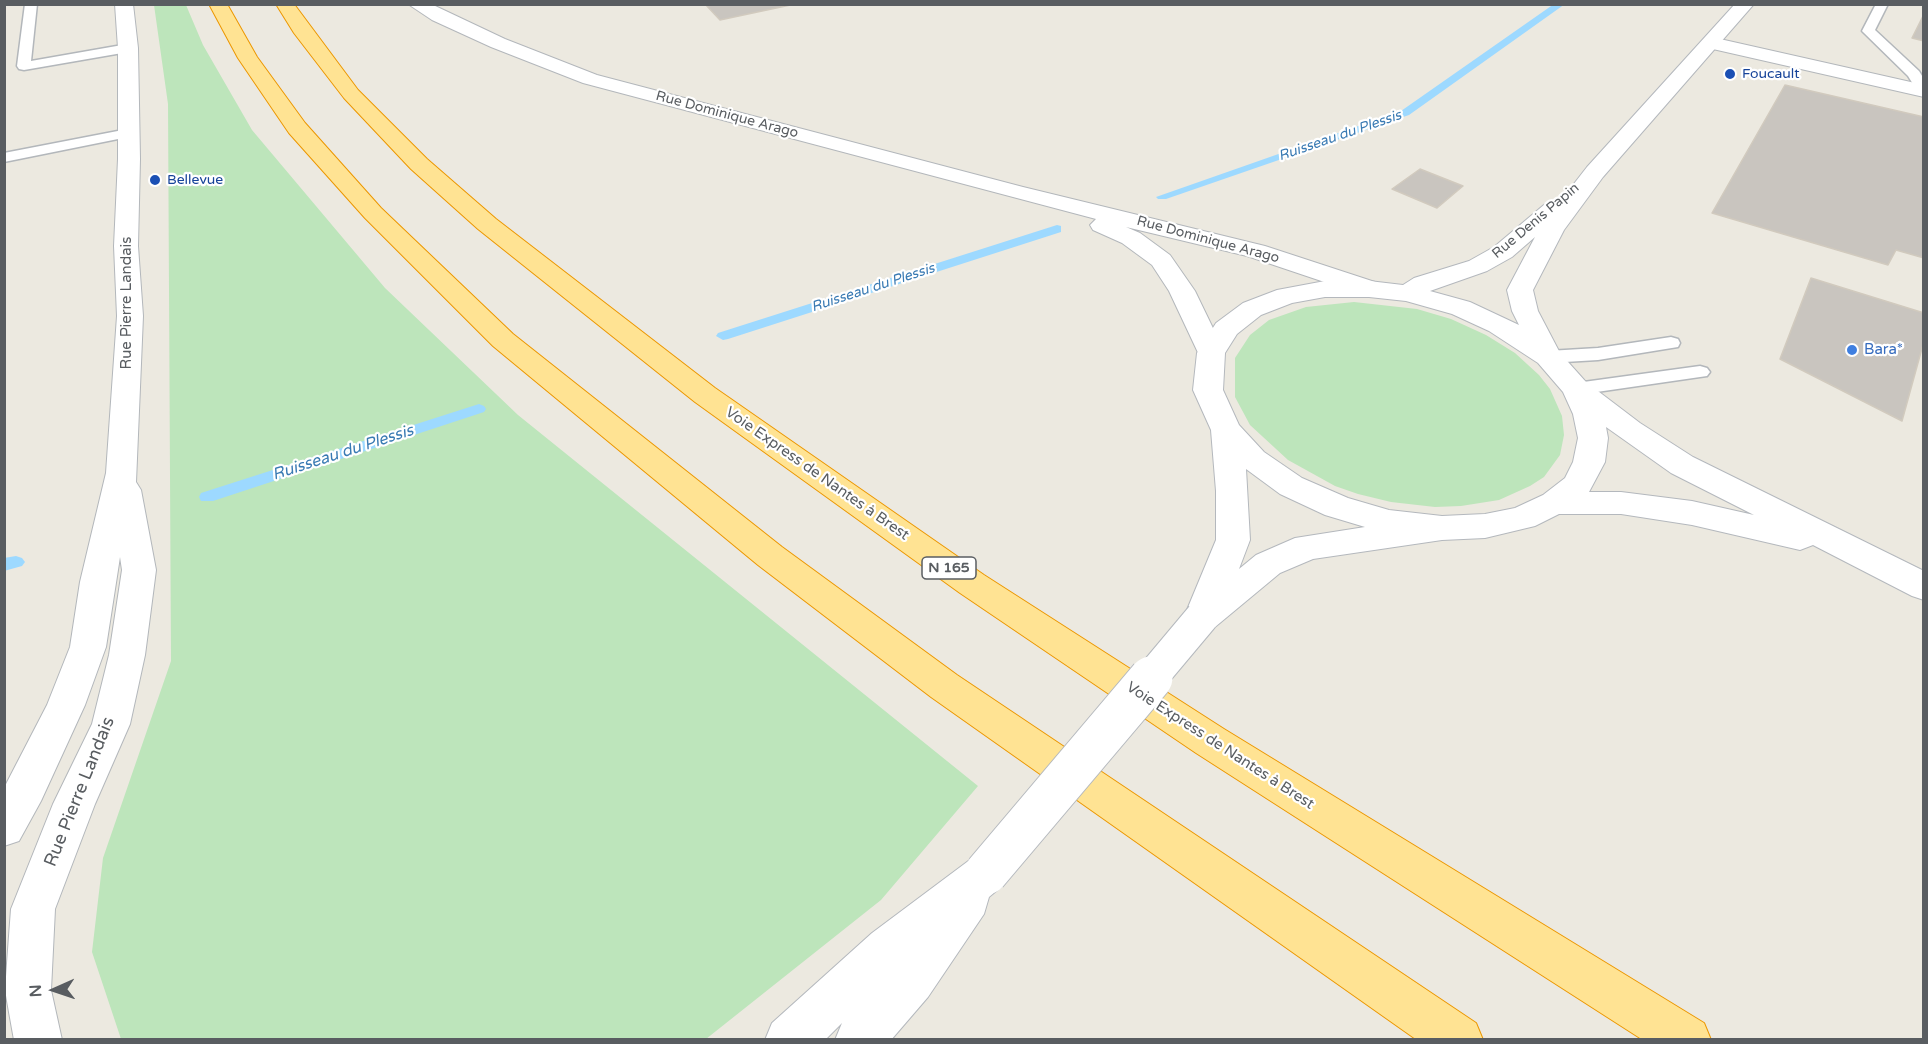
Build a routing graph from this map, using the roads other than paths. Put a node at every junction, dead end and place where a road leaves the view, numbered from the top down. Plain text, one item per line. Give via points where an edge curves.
1 (32, 4) edge
2 (124, 4) edge
3 (218, 4) edge
4 (285, 4) edge
5 (417, 4) edge
6 (1745, 4) edge
7 (1882, 4) edge
8 (1711, 43) junction
9 (128, 48) junction
10 (1923, 91) edge
11 (128, 134) junction
12 (4, 158) edge
13 (1595, 172) junction
14 (1142, 231) junction
15 (1369, 289) junction
16 (1408, 293) junction
17 (1671, 343) dead end
18 (1211, 353) junction
19 (1548, 357) junction
20 (1700, 372) dead end
21 (1576, 389) junction
22 (1226, 430) junction
23 (122, 473) junction
24 (1554, 503) junction
25 (1442, 528) junction
26 (1849, 549) junction
27 (1923, 587) edge
28 (1202, 616) junction
29 (4, 827) edge
30 (986, 873) junction
31 (38, 1040) edge
32 (789, 1040) edge
33 (859, 1040) edge
34 (1459, 1040) edge
35 (1687, 1040) edge

1 - 9 lane via 19,67
2 - 9 main road, Rue Pierre Landais
3 - 34 highway via 297,128 373,213 503,340 770,556 944,686
4 - 35 highway, Voie Express de Nantes à Brest / N 165 via 351,94 419,164 524,254 705,395 972,584 1210,741
5 - 14 main road, Rue Dominique Arago via 498,43 590,79 1045,201
6 - 8 main road, Rue Denis Papin
7 - 10 lane via 1868,31 1914,74
8 - 10 main road
8 - 13 main road, Rue Denis Papin
9 - 11 main road, Rue Pierre Landais
11 - 12 lane
11 - 23 main road, Rue Pierre Landais via 129,336
13 - 16 main road, Rue Denis Papin via 1503,252
13 - 19 main road, Rue Denis Papin via 1553,228 1520,290 1525,311
14 - 15 main road, Rue Dominique Arago via 1257,251
14 - 18 main road, Rue Dominique Arago via 1182,291
15 - 16 main road
15 - 18 main road via 1315,291 1286,296 1252,309 1226,328
16 - 19 main road via 1461,308 1500,326
17 - 19 lane
18 - 22 main road via 1208,390
19 - 21 main road
20 - 21 lane
21 - 24 main road via 1588,414 1593,438 1590,462 1576,485
21 - 26 main road via 1682,465
22 - 25 main road via 1253,459 1291,486 1337,507 1389,522
22 - 28 main road via 1233,540
23 - 29 main road, Rue Pierre Landais via 97,582 88,647 66,705
23 - 31 main road, Rue Pierre Landais via 139,570 127,655 111,724 74,804 33,909 28,990
24 - 25 main road via 1523,518 1485,526
24 - 26 main road via 1621,503 1692,513
25 - 28 main road via 1306,547 1269,564
26 - 27 main road
28 - 30 main road, bridge
30 - 32 main road via 888,949
30 - 33 main road via 912,981

